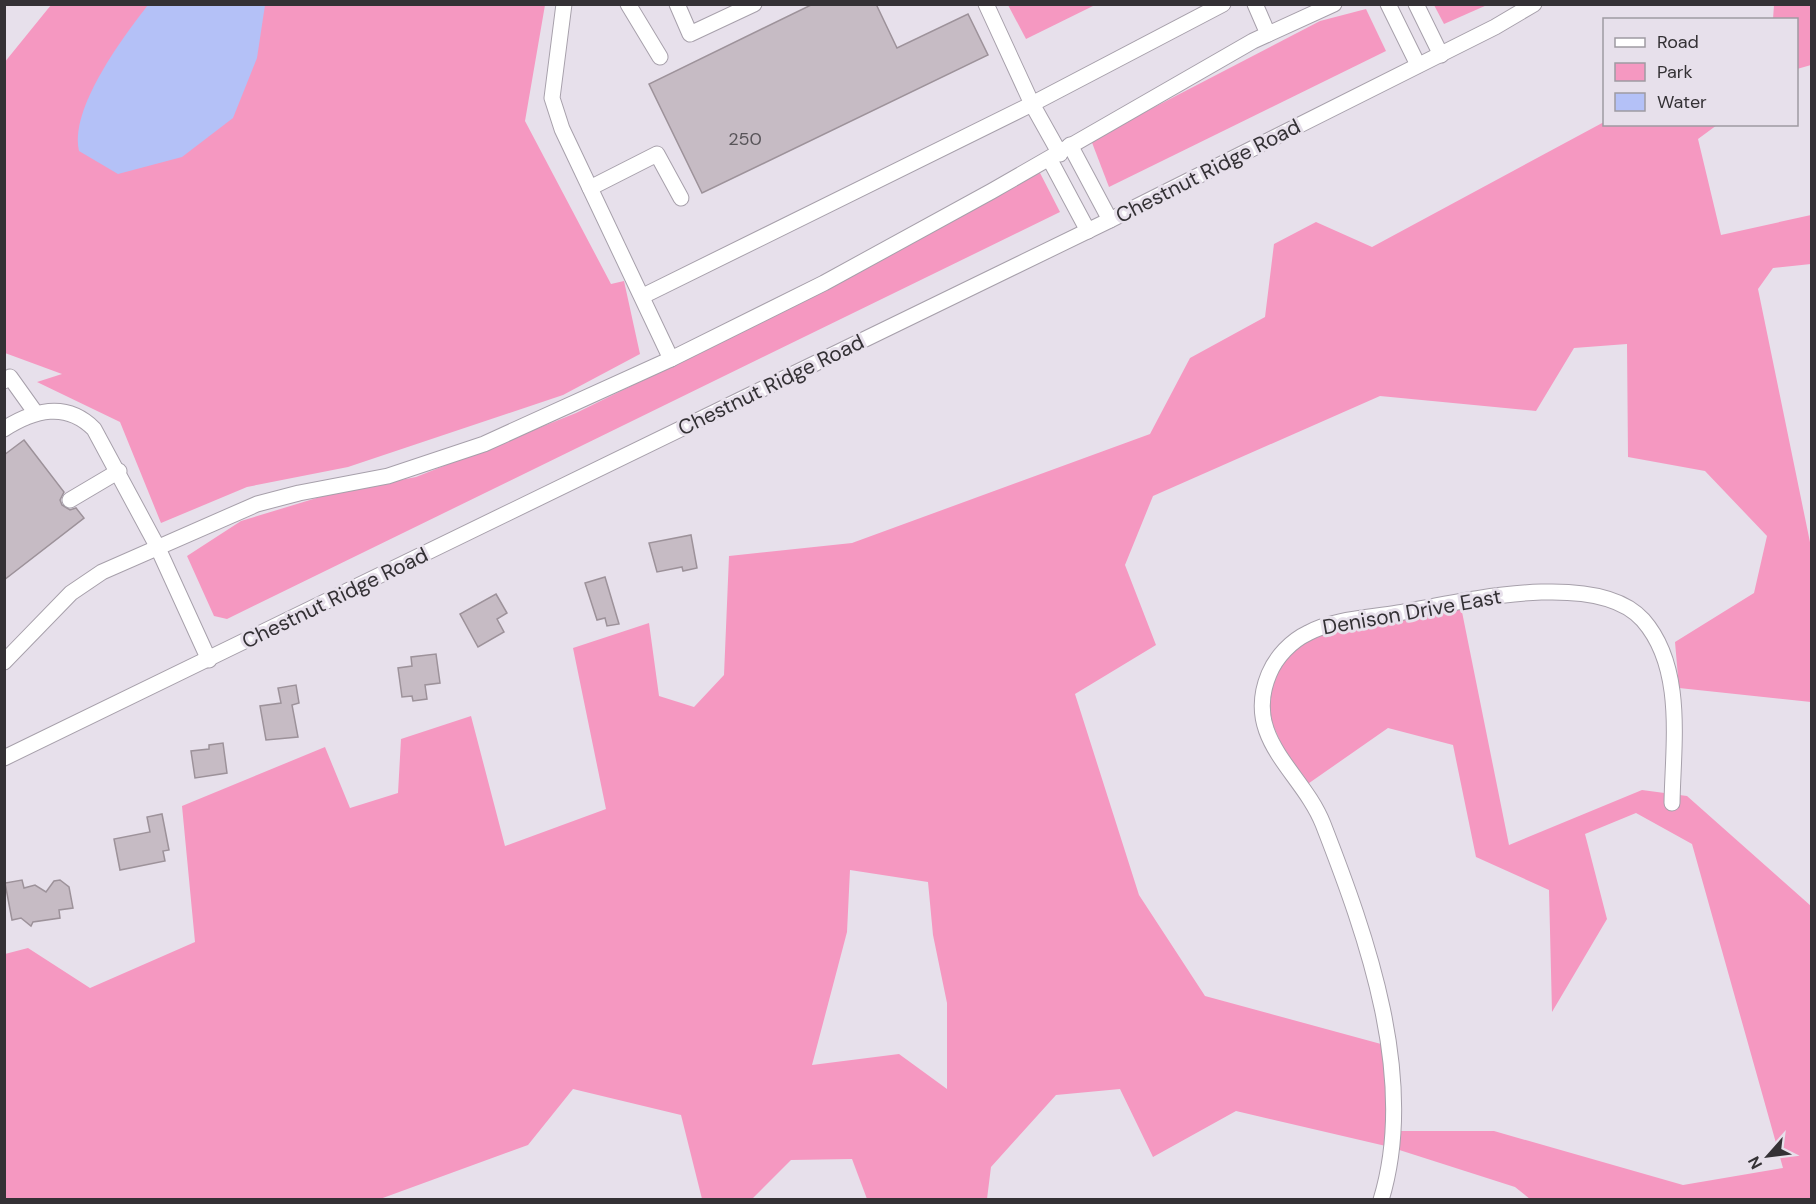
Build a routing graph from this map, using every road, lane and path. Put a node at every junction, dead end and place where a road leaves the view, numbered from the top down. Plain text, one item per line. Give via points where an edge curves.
1 (564, 4) edge
2 (628, 4) edge
3 (677, 4) edge
4 (754, 4) edge
5 (986, 4) edge
6 (1223, 4) edge
7 (1255, 4) edge
8 (1334, 4) edge
9 (1388, 4) edge
10 (1416, 4) edge
11 (1534, 4) edge
12 (1303, 10) edge
13 (1268, 34) junction
14 (1440, 55) junction
15 (660, 57) dead end
16 (1418, 65) junction
17 (1032, 104) junction
18 (1060, 153) junction
19 (590, 188) junction
20 (681, 198) dead end
21 (1110, 220) junction
22 (1088, 231) junction
23 (643, 296) junction
24 (671, 359) junction
25 (4, 381) edge
26 (35, 412) junction
27 (4, 429) edge
28 (119, 471) junction
29 (70, 500) dead end
30 (157, 546) junction
31 (208, 660) junction
32 (4, 662) edge
33 (4, 758) edge
34 (1672, 803) dead end
35 (1381, 1200) edge

1 - 19 street via 552,98
2 - 15 street
3 - 4 street via 690,34
5 - 17 street
6 - 17 street
7 - 13 street
8 - 12 street
9 - 16 street
10 - 14 street
11 - 14 street, Chestnut Ridge Road
12 - 13 street
13 - 18 street
14 - 16 street, Chestnut Ridge Road
16 - 21 street, Chestnut Ridge Road
17 - 18 street
17 - 23 street
18 - 21 street
18 - 22 street
18 - 24 street via 824,283
19 - 20 street via 657,154
19 - 23 street
21 - 22 street, Chestnut Ridge Road
22 - 31 street, Chestnut Ridge Road
23 - 24 street
24 - 30 street via 484,444 388,476 257,504
25 - 26 street via 9,377
26 - 27 street
26 - 28 street via 65,413 84,420 94,429
28 - 29 street
28 - 30 street
30 - 31 street
30 - 32 street via 80,585
31 - 33 street, Chestnut Ridge Road
34 - 35 street, Denison Drive East via 1670,673 1654,634 1627,605 1617,601 1582,593 1500,594 1327,626 1307,633 1280,656 1264,687 1266,730 1276,754 1322,821 1367,955 1389,1050 1395,1118

